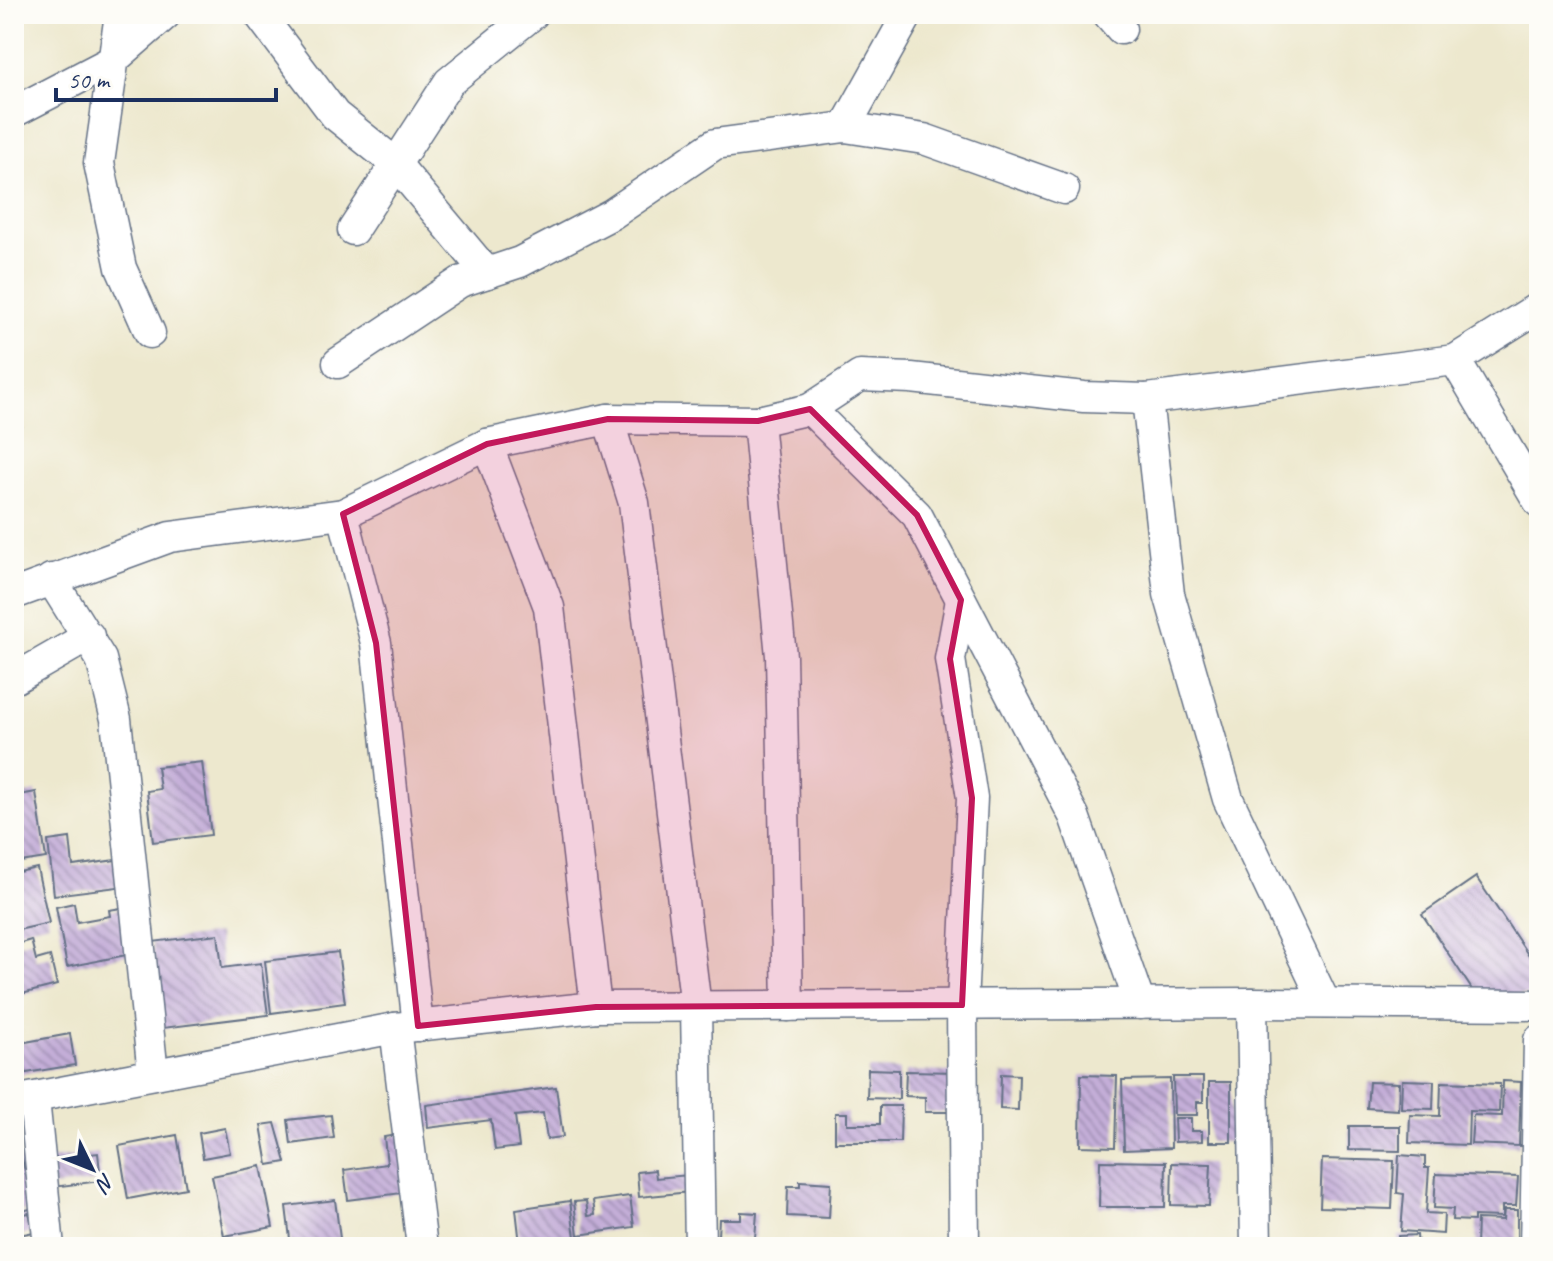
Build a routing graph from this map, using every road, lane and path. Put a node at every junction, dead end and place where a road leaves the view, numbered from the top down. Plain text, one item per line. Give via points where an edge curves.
1 (120, 14) edge
2 (166, 14) edge
3 (259, 14) edge
4 (533, 14) edge
5 (908, 14) edge
6 (112, 61) junction
7 (14, 112) edge
8 (845, 127) junction
9 (395, 163) junction
10 (1064, 189) dead end
11 (353, 230) dead end
12 (487, 273) junction
13 (1534, 315) edge
14 (150, 333) dead end
15 (1455, 360) junction
16 (338, 363) dead end
17 (1147, 399) junction
18 (810, 409) junction
19 (608, 419) junction
20 (758, 421) junction
21 (487, 444) junction
22 (1539, 502) edge
23 (343, 514) junction
24 (51, 579) junction
25 (14, 594) edge
26 (961, 600) junction
27 (89, 636) junction
28 (14, 679) edge
29 (1252, 1003) junction
30 (1325, 1003) junction
31 (1140, 1004) junction
32 (962, 1005) junction
33 (1539, 1005) edge
34 (788, 1006) junction
35 (596, 1007) junction
36 (696, 1007) junction
37 (406, 1027) junction
38 (1539, 1040) edge
39 (153, 1074) junction
40 (24, 1100) edge
41 (49, 1247) edge
42 (422, 1247) edge
43 (700, 1247) edge
44 (964, 1247) edge
45 (1256, 1247) edge
46 (1535, 1247) edge

1 - 6 street
2 - 6 street
3 - 9 street via 335,115
4 - 9 street via 449,82
5 - 8 street
6 - 7 street
6 - 14 street via 99,163 121,268
8 - 10 street via 924,139
8 - 12 street via 715,144 612,214 520,262
9 - 11 street
9 - 12 street
12 - 16 street via 460,282
13 - 15 street
15 - 17 street
15 - 22 street
17 - 18 street via 860,376
17 - 30 street via 1169,594 1228,799
18 - 20 street
18 - 26 street via 917,515
19 - 20 street
19 - 21 street
19 - 36 street via 634,503
20 - 34 street via 781,656
21 - 23 street
21 - 35 street via 549,607
23 - 24 street via 170,537
23 - 37 street via 376,643
24 - 25 street
24 - 27 street
26 - 31 street via 1074,816
26 - 32 street via 950,659 972,798
27 - 28 street
27 - 39 street via 101,659 116,719
29 - 30 street
29 - 31 street
29 - 45 street
30 - 33 street
31 - 32 street
32 - 34 street
32 - 44 street
34 - 36 street
35 - 36 street
35 - 37 street
36 - 43 street
37 - 39 street
37 - 42 street
38 - 46 street
39 - 40 street
40 - 41 street

